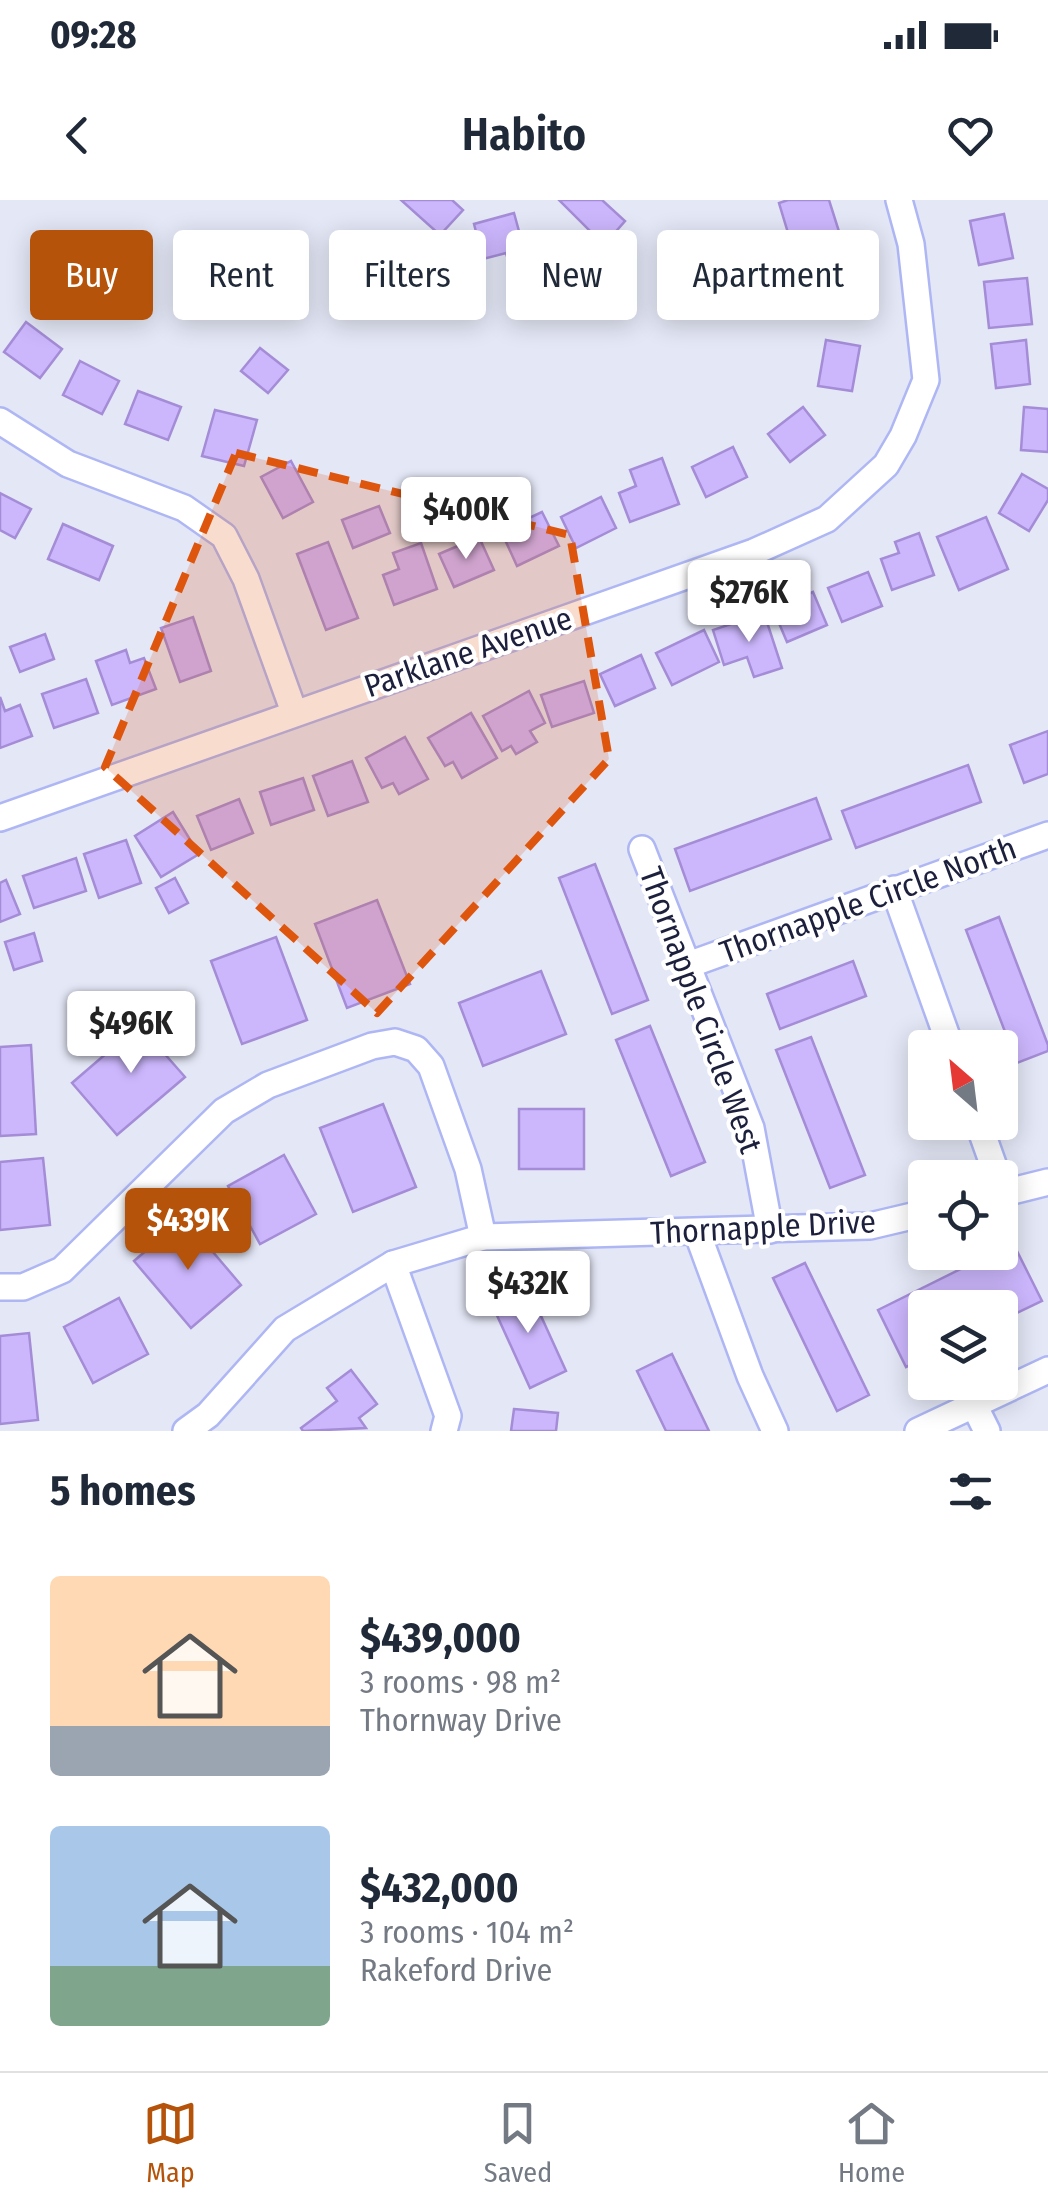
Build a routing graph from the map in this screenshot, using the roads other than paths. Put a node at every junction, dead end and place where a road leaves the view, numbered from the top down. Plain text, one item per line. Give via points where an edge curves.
1 (899, 200) edge
2 (0, 421) edge
3 (294, 712) junction
4 (0, 818) edge
5 (1048, 835) edge
6 (642, 849) dead end
7 (894, 889) junction
8 (688, 964) junction
9 (945, 1030) edge
10 (1048, 1182) edge
11 (1018, 1185) edge
12 (908, 1217) edge
13 (770, 1230) junction
14 (697, 1232) junction
15 (483, 1237) junction
16 (393, 1264) junction
17 (0, 1287) edge
18 (1048, 1370) edge
19 (974, 1405) junction
20 (186, 1431) edge
21 (444, 1431) edge
22 (775, 1431) edge
23 (918, 1431) edge
24 (987, 1431) edge

1 - 3 street, Parklane Avenue via 911,244 926,380 886,465 827,519 754,552
2 - 3 street via 68,464 184,508 224,536
3 - 4 street, Parklane Avenue
5 - 7 street, Thornapple Circle North
6 - 8 street, Thornapple Circle West
7 - 8 street, Thornapple Circle North
7 - 9 street
8 - 13 street, Thornapple Circle West via 751,1128
10 - 11 street
12 - 13 street, Thornapple Drive via 870,1226
13 - 14 street, Thornapple Drive
14 - 15 street, Thornapple Drive
14 - 22 street
15 - 16 street, Thornapple Drive
15 - 17 street via 468,1169 431,1066 416,1049 394,1042 268,1085 224,1111 62,1270 23,1287
16 - 20 street, Thornapple Drive via 285,1329
16 - 21 street via 448,1416
18 - 19 street
19 - 23 street
19 - 24 street

